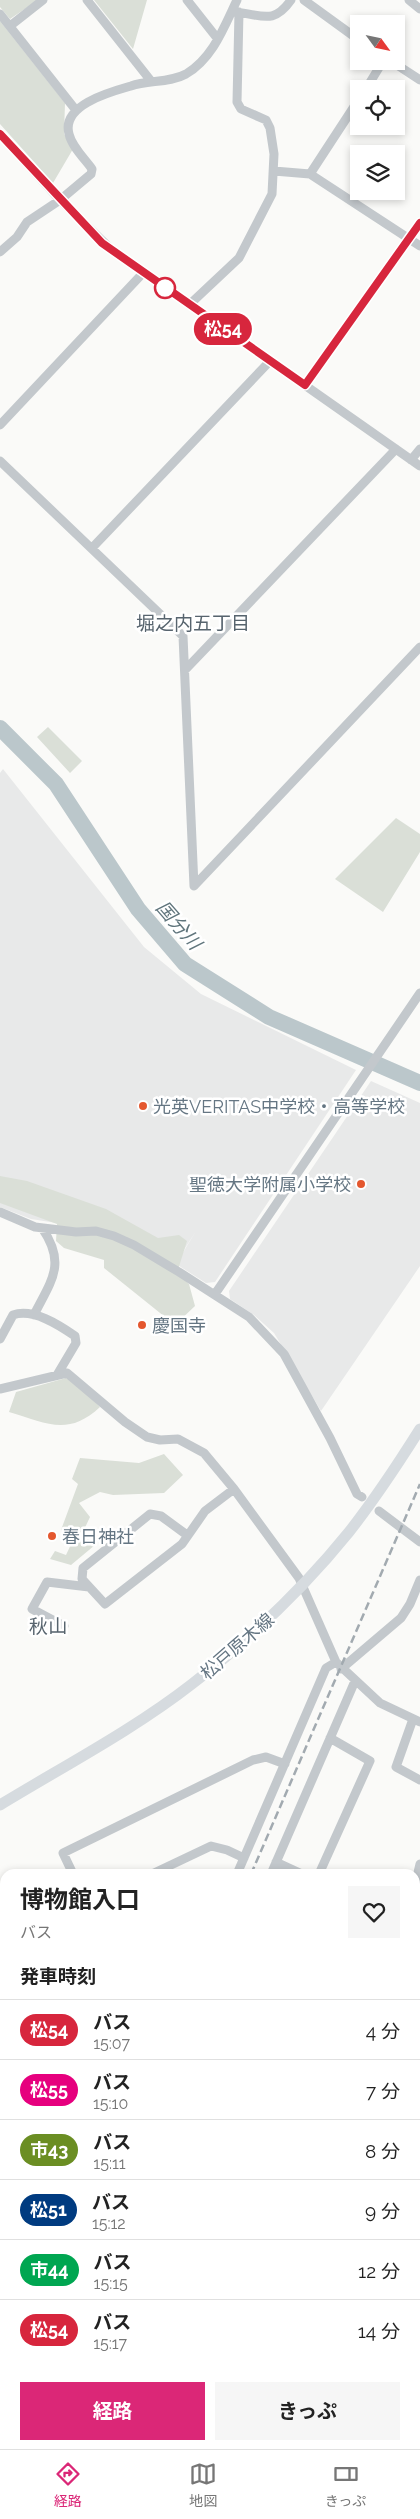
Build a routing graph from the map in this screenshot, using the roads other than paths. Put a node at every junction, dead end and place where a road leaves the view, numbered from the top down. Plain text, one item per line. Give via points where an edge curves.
1 (43, 0) edge
2 (87, 0) edge
3 (187, 0) edge
4 (237, 0) edge
5 (292, 0) edge
6 (304, 0) edge
7 (409, 0) edge
8 (420, 9) edge
9 (235, 12) junction
10 (0, 14) edge
11 (10, 26) junction
12 (350, 33) edge
13 (217, 38) junction
14 (405, 70) edge
15 (420, 80) edge
16 (151, 82) junction
17 (75, 109) junction
18 (350, 113) edge
19 (0, 134) edge
20 (274, 171) junction
21 (310, 174) junction
22 (60, 200) junction
23 (420, 223) edge
24 (409, 239) junction
25 (420, 246) edge
26 (0, 252) edge
27 (143, 273) junction
28 (189, 305) junction
29 (270, 361) junction
30 (305, 385) junction
31 (0, 425) edge
32 (396, 449) junction
33 (420, 449) edge
34 (411, 460) junction
35 (0, 461) edge
36 (420, 466) edge
37 (92, 548) junction
38 (420, 646) edge
39 (186, 670) junction
40 (420, 993) edge
41 (0, 1212) edge
42 (42, 1228) junction
43 (214, 1294) junction
44 (34, 1316) junction
45 (0, 1339) edge
46 (57, 1375) junction
47 (0, 1389) edge
48 (420, 1429) edge
49 (234, 1489) junction
50 (362, 1496) dead end
51 (379, 1511) dead end
52 (187, 1535) junction
53 (420, 1542) edge
54 (420, 1580) edge
55 (303, 1586) junction
56 (89, 1587) junction
57 (64, 1626) dead end
58 (339, 1666) junction
59 (355, 1681) junction
60 (416, 1720) edge
61 (330, 1738) junction
62 (285, 1764) junction
63 (420, 1780) edge
64 (0, 1805) edge
65 (244, 1858) junction
66 (276, 1862) junction
67 (70, 1869) edge
68 (163, 1869) edge
69 (239, 1869) edge
70 (273, 1869) edge
71 (291, 1869) edge
72 (321, 1869) edge

1 - 11 street
2 - 16 street
3 - 13 street
4 - 9 street
5 - 9 street via 279,15
6 - 12 street
7 - 8 street
9 - 13 street
9 - 20 street via 237,102 241,109 266,120 273,141
10 - 11 street
11 - 17 street
13 - 16 street via 207,57 186,74
14 - 15 street
16 - 17 street via 131,86
17 - 22 street via 69,122 69,136 92,169 91,174
18 - 21 street
19 - 22 street
20 - 21 street
20 - 28 street via 272,194 239,258
21 - 24 street
22 - 26 street via 27,222 17,237
22 - 27 street via 102,243
23 - 24 street
24 - 25 street
24 - 30 street
27 - 28 street
27 - 31 street
28 - 29 street
29 - 30 street
29 - 37 street
30 - 32 street
32 - 34 street
32 - 39 street
33 - 34 street
34 - 36 street
35 - 37 street
37 - 39 street via 183,636
38 - 39 street via 194,886
40 - 43 street
41 - 42 street
42 - 43 street via 96,1231 114,1236
42 - 44 street via 52,1243 56,1264 55,1273
43 - 50 street via 249,1317 280,1348 308,1394 357,1494
44 - 45 street via 12,1315
44 - 46 street via 57,1324 75,1336 76,1343
46 - 47 street
46 - 49 street via 67,1373 146,1437 173,1438 197,1448 216,1465
48 - 55 main road, 松戸原木線 via 373,1501
49 - 52 street via 205,1511
49 - 55 street
51 - 53 street
52 - 56 street via 182,1544 106,1604
52 - 56 street via 160,1516 150,1514 83,1568 82,1579
54 - 58 street via 400,1618
55 - 58 street
55 - 64 main road, 松戸原木線 via 250,1637 191,1685
56 - 57 street via 47,1582 32,1608
58 - 59 street
58 - 62 street via 326,1668
59 - 60 street via 385,1707
59 - 61 street
60 - 63 street via 396,1767
61 - 66 street
61 - 72 street via 370,1761
62 - 65 street
62 - 67 street via 266,1757 252,1760 62,1853
65 - 68 street via 211,1846
65 - 69 street
66 - 70 street
66 - 71 street

